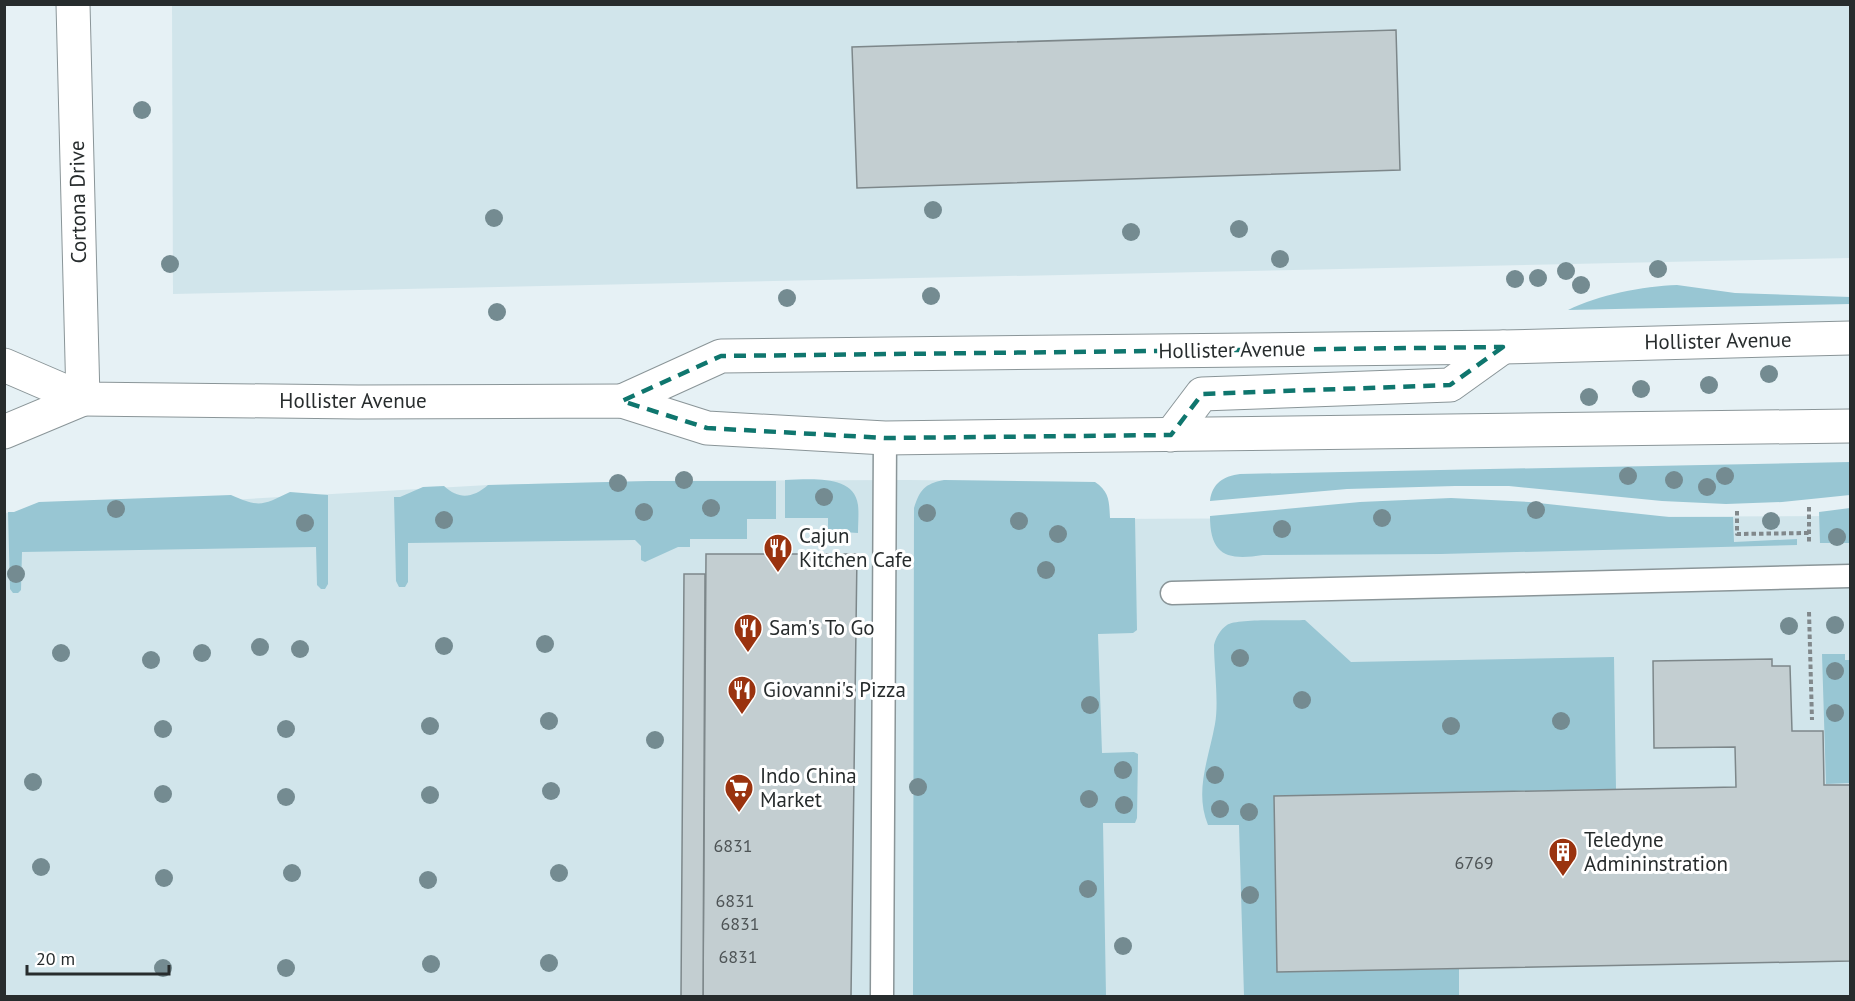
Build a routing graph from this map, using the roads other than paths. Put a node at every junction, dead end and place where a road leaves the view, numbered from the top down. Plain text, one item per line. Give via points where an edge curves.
1 (73, 4) edge
2 (1851, 338) edge
3 (1503, 347) junction
4 (4, 365) edge
5 (83, 399) junction
6 (622, 400) junction
7 (1851, 426) edge
8 (4, 432) edge
9 (1171, 435) junction
10 (885, 438) junction
11 (1851, 576) edge
12 (1172, 593) dead end
13 (882, 996) edge

1 - 5 main road, Cortona Drive
2 - 3 main road, Hollister Avenue
3 - 6 main road, Hollister Avenue via 721,356
3 - 9 main road via 1450,385 1202,394
4 - 5 main road, Hollister Avenue
5 - 6 main road, Hollister Avenue
5 - 8 main road, Hollister Avenue
6 - 10 main road, Hollister Avenue via 707,428
7 - 9 main road, Hollister Avenue
9 - 10 main road, Hollister Avenue
10 - 13 lane
11 - 12 lane

